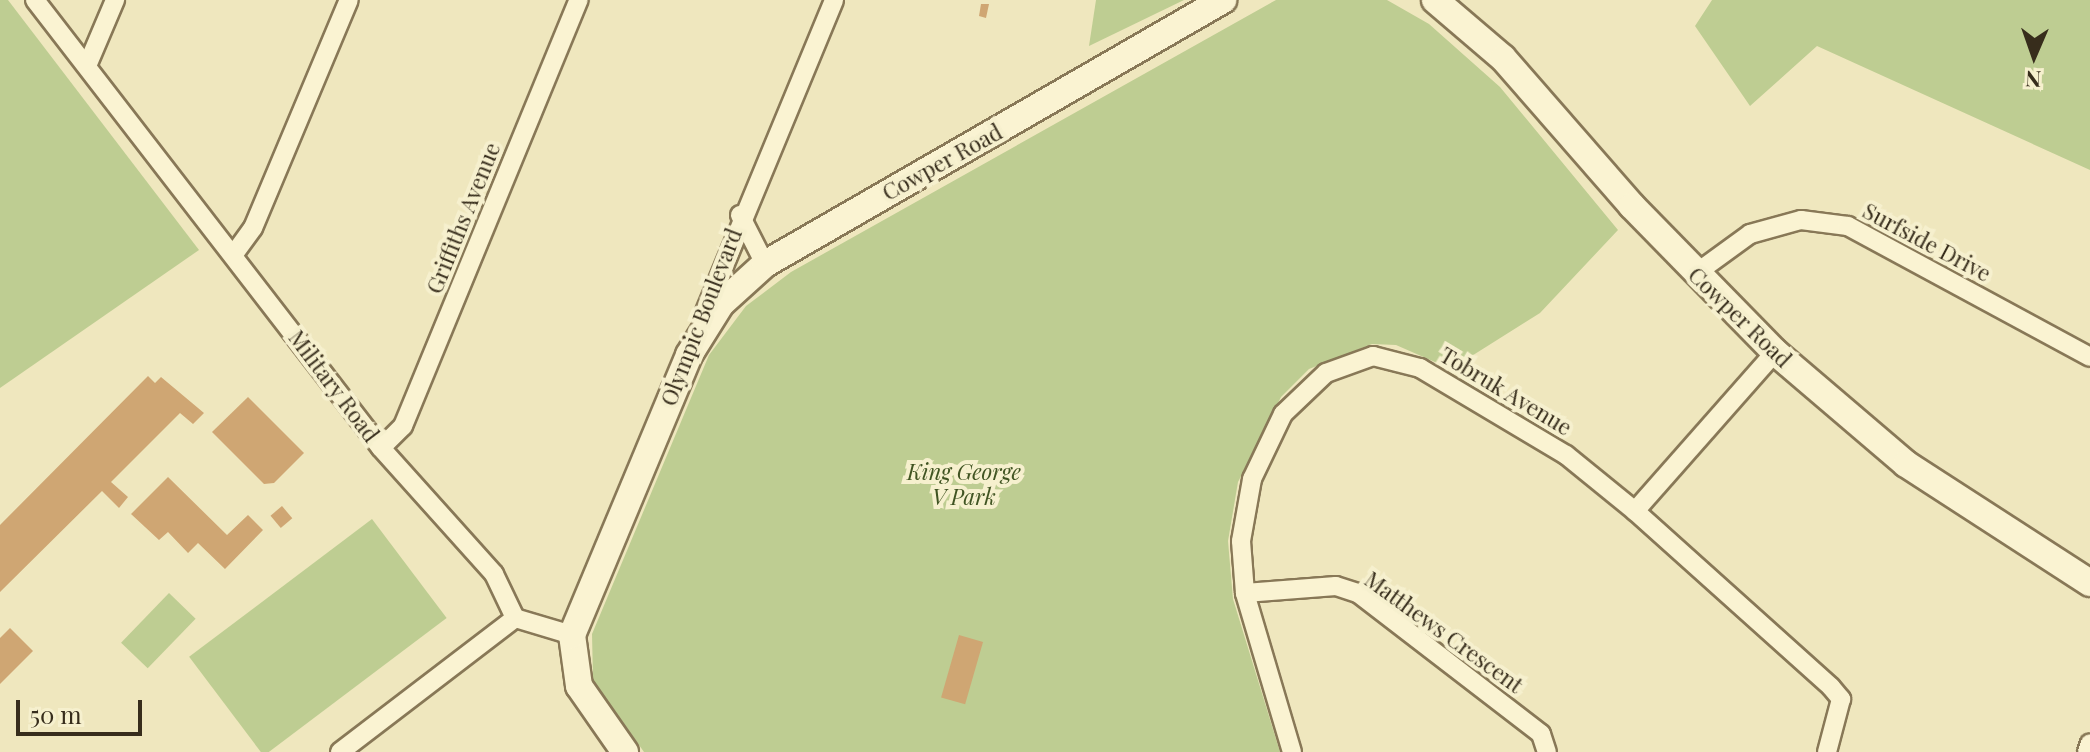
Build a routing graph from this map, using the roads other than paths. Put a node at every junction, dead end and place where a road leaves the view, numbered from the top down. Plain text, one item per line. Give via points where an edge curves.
1 (35, 0) edge
2 (115, 0) edge
3 (349, 0) edge
4 (579, 0) edge
5 (834, 0) edge
6 (1223, 0) edge
7 (1435, 0) edge
8 (87, 66) junction
9 (740, 213) junction
10 (234, 254) junction
11 (765, 264) junction
12 (1695, 274) junction
13 (1775, 352) junction
14 (689, 355) junction
15 (2090, 357) edge
16 (381, 448) junction
17 (1635, 511) junction
18 (2090, 583) edge
19 (1245, 593) junction
20 (515, 618) junction
21 (572, 635) junction
22 (2090, 743) edge
23 (340, 752) edge
24 (625, 752) edge
25 (1292, 752) edge
26 (1547, 752) edge
27 (1827, 752) edge
28 (2087, 752) edge

1 - 8 street, Military Road
2 - 8 street
3 - 10 street via 253,228
4 - 16 street, Griffiths Avenue via 403,426
5 - 9 street, Olympic Boulevard
6 - 11 main road, Cowper Road
7 - 12 main road, Cowper Road via 1503,58
8 - 10 street, Military Road
9 - 11 street via 742,229
9 - 14 street, Olympic Boulevard
10 - 16 street, Military Road
11 - 14 main road, Cowper Road via 721,304
12 - 13 main road, Cowper Road
12 - 15 street, Surfside Drive via 1750,234 1801,220 1848,226
13 - 17 street
13 - 18 main road, Cowper Road via 1906,464
14 - 21 main road, Olympic Boulevard
16 - 20 street, Military Road via 494,574
17 - 19 street, Tobruk Avenue via 1566,455 1434,376 1373,356 1326,373 1283,414 1252,479 1241,541
17 - 27 street, Tobruk Avenue via 1841,699
19 - 25 street, Tobruk Avenue
19 - 26 street, Matthews Crescent via 1336,586 1358,593 1541,734
20 - 21 street
20 - 23 street
21 - 24 main road via 579,686
22 - 28 street

